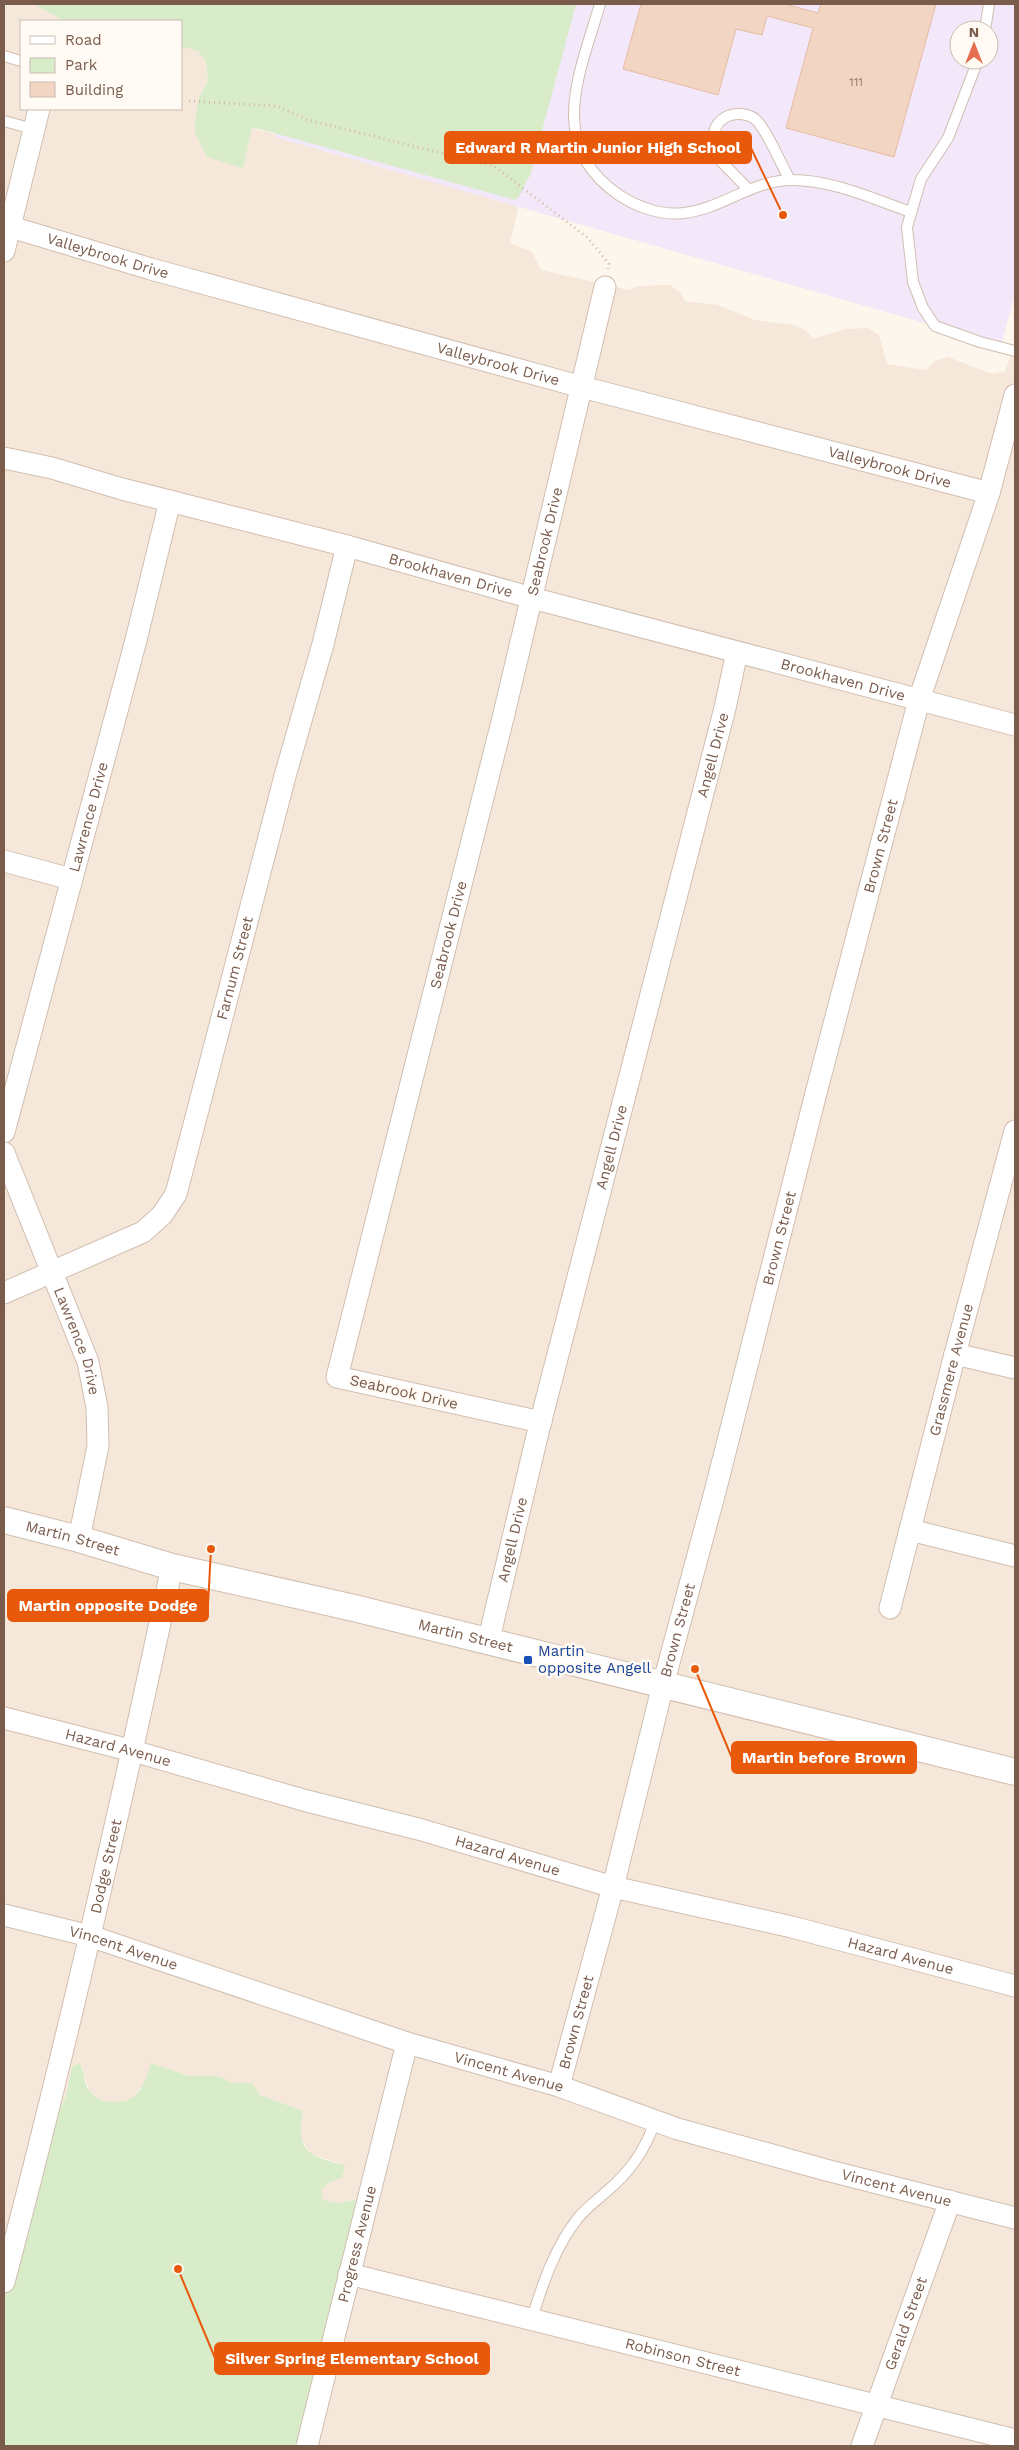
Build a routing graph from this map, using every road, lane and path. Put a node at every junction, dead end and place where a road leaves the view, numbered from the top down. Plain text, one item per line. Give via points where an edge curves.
1 (600, 4) edge
2 (989, 4) edge
3 (987, 20) edge
4 (4, 56) edge
5 (20, 61) edge
6 (974, 70) edge
7 (190, 101) dead end
8 (36, 119) edge
9 (4, 121) edge
10 (790, 180) junction
11 (749, 190) junction
12 (911, 212) junction
13 (11, 227) junction
14 (4, 251) edge
15 (605, 287) joint
16 (1015, 352) edge
17 (582, 387) junction
18 (1015, 395) edge
19 (4, 458) edge
20 (989, 493) junction
21 (170, 501) junction
22 (347, 546) junction
23 (532, 598) junction
24 (737, 652) junction
25 (919, 700) junction
26 (1015, 725) edge
27 (4, 861) edge
28 (71, 879) junction
29 (1015, 1131) edge
30 (4, 1132) edge
31 (4, 1153) edge
32 (1012, 1157) edge
33 (52, 1271) junction
34 (4, 1293) edge
35 (955, 1354) junction
36 (1015, 1368) edge
37 (541, 1422) junction
38 (4, 1520) edge
39 (910, 1530) junction
40 (79, 1539) junction
41 (1015, 1556) edge
42 (172, 1567) junction
43 (890, 1608) dead end
44 (488, 1643) junction
45 (663, 1685) junction
46 (4, 1718) edge
47 (132, 1750) junction
48 (1015, 1772) edge
49 (613, 1887) junction
50 (4, 1915) edge
51 (90, 1936) junction
52 (1015, 1986) edge
53 (407, 2043) junction
54 (559, 2086) junction
55 (655, 2121) junction
56 (950, 2201) junction
57 (1015, 2218) edge
58 (349, 2274) junction
59 (4, 2282) edge
60 (532, 2318) junction
61 (876, 2407) junction
62 (1015, 2440) edge
63 (307, 2446) edge
64 (862, 2446) edge

1 - 11 lane via 576,90 573,121 582,152 602,183 632,204 683,214
2 - 3 lane
4 - 5 lane
6 - 12 lane via 948,138 921,179
7 - 15 path via 277,106 308,120 494,166 588,238 609,264
8 - 9 lane
8 - 13 street
10 - 11 lane
10 - 11 lane via 757,121 743,114 728,116 717,123 712,135 714,154
10 - 12 lane via 822,182
12 - 16 lane via 907,227 913,282 923,308 935,326
13 - 14 street
13 - 17 street, Valleybrook Drive
15 - 17 street, Seabrook Drive
17 - 20 street, Valleybrook Drive
17 - 23 street, Seabrook Drive
18 - 20 street, Brown Street
19 - 21 street, Brookhaven Drive
20 - 25 street, Brown Street
21 - 22 street, Brookhaven Drive
21 - 28 street, Lawrence Drive
22 - 23 street, Brookhaven Drive
22 - 33 street, Farnum Street via 176,1194 162,1215 143,1232
23 - 24 street, Brookhaven Drive
23 - 37 street, Seabrook Drive via 406,1112 337,1377
24 - 25 street, Brookhaven Drive
24 - 37 street, Angell Drive
25 - 26 street, Brookhaven Drive
25 - 45 street, Brown Street
27 - 28 street
28 - 30 street, Lawrence Drive
29 - 32 street, Grassmere Avenue
31 - 33 street, Lawrence Drive
32 - 35 street, Grassmere Avenue
33 - 34 street, Farnum Street
33 - 40 street, Lawrence Drive via 88,1362 96,1406 98,1446
35 - 36 street
35 - 39 street, Grassmere Avenue
37 - 44 street, Angell Drive
38 - 40 street, Martin Street
39 - 41 street
39 - 43 street, Grassmere Avenue
40 - 42 street, Martin Street
42 - 44 street, Martin Street via 354,1608
42 - 47 street, Dodge Street
44 - 45 street, Martin Street
45 - 48 street, Martin Street
45 - 49 street, Brown Street
46 - 47 street, Hazard Avenue
47 - 49 street, Hazard Avenue via 307,1801 503,1852
47 - 51 street, Dodge Street
49 - 52 street, Hazard Avenue via 792,1927
49 - 54 street, Brown Street
50 - 51 street, Vincent Avenue
51 - 53 street, Vincent Avenue
51 - 59 street, Dodge Street
53 - 54 street, Vincent Avenue
53 - 58 street, Progress Avenue
54 - 55 street, Vincent Avenue
55 - 56 street, Vincent Avenue via 826,2170
55 - 60 lane via 650,2136 626,2174 578,2216 566,2234 552,2261
56 - 57 street, Vincent Avenue
56 - 61 street, Gerald Street
58 - 60 street, Robinson Street
58 - 63 street, Progress Avenue
60 - 61 street, Robinson Street
61 - 62 street, Robinson Street
61 - 64 street, Gerald Street

